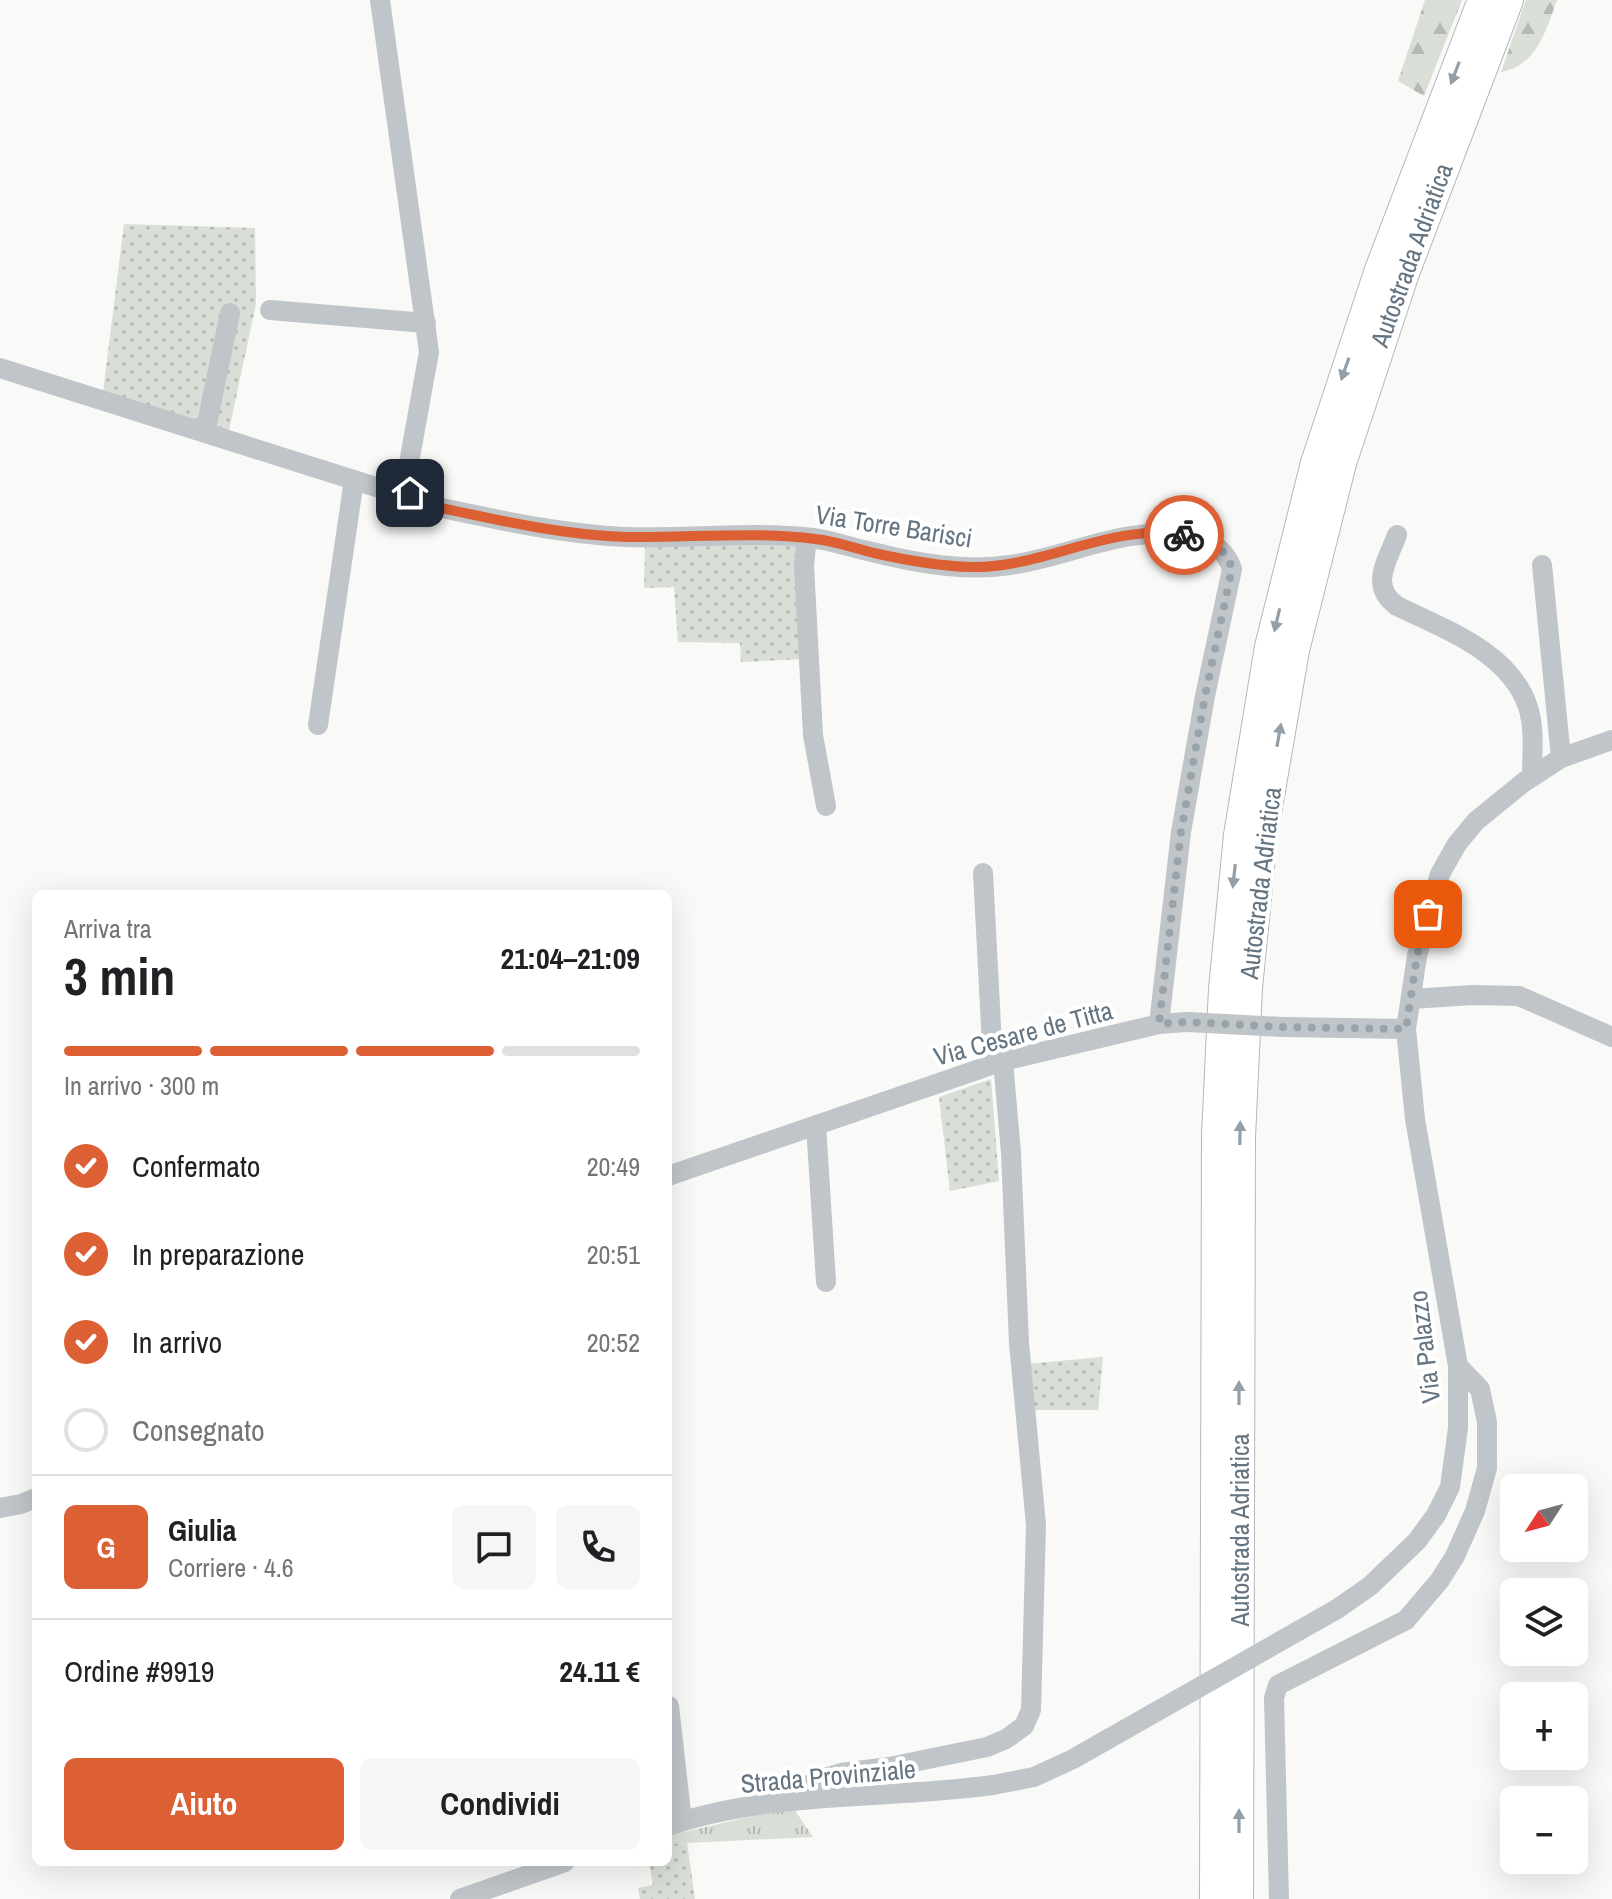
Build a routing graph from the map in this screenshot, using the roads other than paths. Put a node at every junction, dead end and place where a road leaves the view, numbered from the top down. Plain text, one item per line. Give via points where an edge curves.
1 (380, 0) edge
2 (1483, 0) edge
3 (1508, 0) edge
4 (270, 310) dead end
5 (230, 313) dead end
6 (426, 323) junction
7 (0, 368) edge
8 (205, 433) junction
9 (354, 480) junction
10 (410, 493) junction
11 (1397, 535) dead end
12 (807, 538) junction
13 (1542, 565) dead end
14 (318, 725) dead end
15 (1612, 740) edge
16 (1561, 758) junction
17 (1532, 776) junction
18 (826, 806) dead end
19 (983, 873) dead end
20 (1411, 999) junction
21 (1159, 1024) junction
22 (1406, 1029) junction
23 (1612, 1037) edge
24 (998, 1063) junction
25 (816, 1125) junction
26 (672, 1175) edge
27 (826, 1282) dead end
28 (1458, 1366) junction
29 (32, 1500) edge
30 (0, 1508) edge
31 (672, 1765) edge
32 (993, 1785) joint
33 (795, 1800) junction
34 (675, 1824) edge
35 (554, 1866) edge
36 (460, 1899) edge
37 (1215, 1899) edge
38 (1238, 1899) edge
39 (1279, 1899) edge

1 - 6 street
2 -> 37 highway, Autostrada Adriatica via 1385,256 1316,463 1270,647 1239,835 1224,989 1217,1149
38 -> 3 highway, Autostrada Adriatica via 1240,1137 1262,837 1294,650 1341,463 1404,273
4 - 6 street
5 - 8 street
6 - 10 street via 429,352 407,474
7 - 8 street, Via Torre Barisci
8 - 9 street, Via Torre Barisci
9 - 10 street, Via Torre Barisci
9 - 14 street
10 - 12 street, Via Torre Barisci via 423,504 577,532
11 - 17 street via 1381,590 1397,606 1465,639 1496,662 1515,685 1527,706 1533,736
12 - 18 street via 813,735
12 - 21 street, Via Torre Barisci via 928,564 971,567 1011,565 1113,537 1163,532 1201,539 1228,556 1232,569 1181,832
13 - 16 street
15 - 16 street, Via Palazzo
16 - 17 street, Via Palazzo
17 - 20 street, Via Palazzo via 1476,821 1440,874
19 - 24 street
20 - 22 street, Via Palazzo
20 - 23 street via 1519,996
21 - 22 street, Via Cesare de Titta, bridge
21 - 24 street, Via Cesare de Titta
22 - 28 street, Via Palazzo via 1415,1119
24 - 25 street, Via Cesare de Titta
24 - 33 street via 1011,1153 1019,1343 1036,1525 1031,1710 1024,1726 987,1747 827,1777 814,1781
25 - 26 street, Via Cesare de Titta
25 - 27 street
28 - 32 street, Via Palazzo, bridge via 1458,1428 1450,1487 1417,1541 1370,1586 1073,1759 1034,1777
28 - 39 street via 1480,1389 1487,1422 1487,1468 1455,1556 1406,1620 1278,1685 1274,1698
29 - 30 street
31 - 34 street
32 - 33 street, Strada Provinziale
33 - 34 street, Strada Provinziale
35 - 36 street

